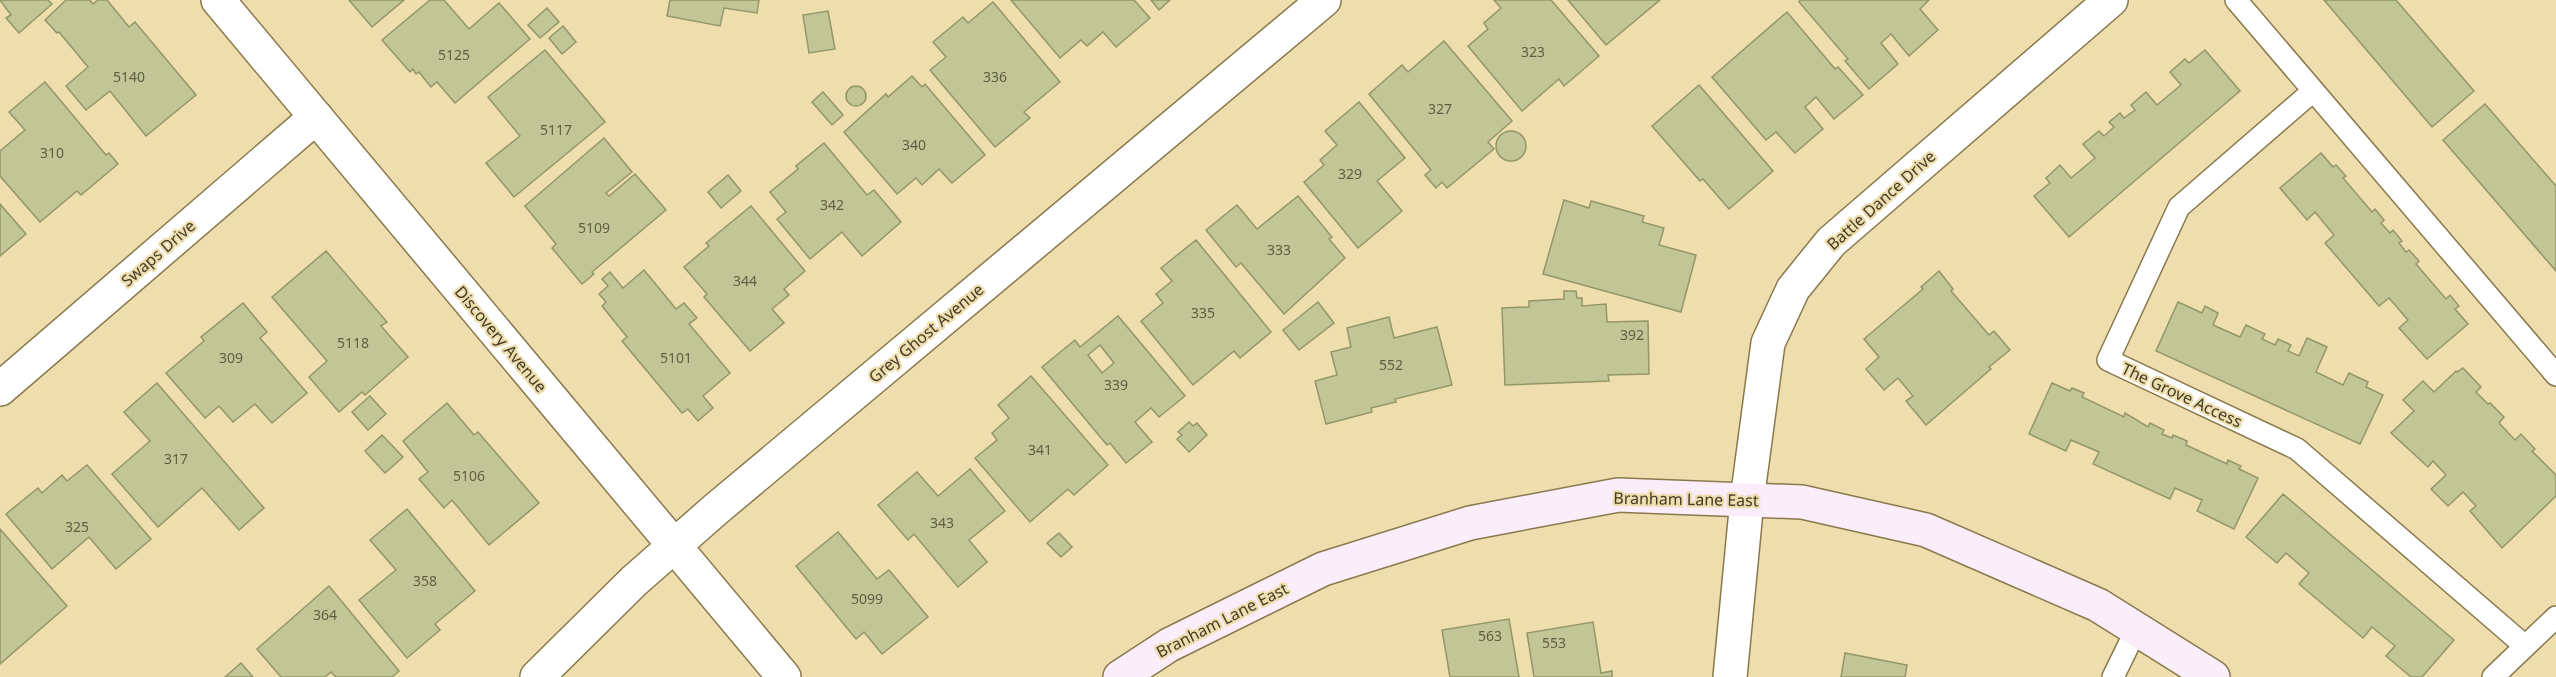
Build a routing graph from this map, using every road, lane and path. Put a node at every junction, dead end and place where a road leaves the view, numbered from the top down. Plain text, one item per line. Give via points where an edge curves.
1 (218, 0) edge
2 (1324, 0) edge
3 (2110, 0) edge
4 (2236, 0) edge
5 (2313, 91) junction
6 (315, 117) junction
7 (2556, 375) edge
8 (0, 389) edge
9 (1747, 500) junction
10 (674, 545) junction
11 (2556, 617) edge
12 (2137, 628) junction
13 (2525, 646) junction
14 (537, 677) edge
15 (784, 677) edge
16 (1120, 677) edge
17 (1730, 677) edge
18 (2114, 677) edge
19 (2213, 677) edge
20 (2493, 677) edge

1 - 6 street, Discovery Avenue
2 - 10 street, Grey Ghost Avenue
3 - 9 street, Battle Dance Drive via 1831,242 1793,289 1768,343
4 - 5 lane
5 - 7 lane
5 - 13 lane, The Grove Access via 2179,207 2108,360 2297,449
6 - 8 street, Swaps Drive
6 - 10 street, Discovery Avenue
9 - 12 street, Branham Lane East via 1802,502 1926,530 2098,605
9 - 16 street, Branham Lane East via 1618,495 1470,523 1323,569 1169,645
9 - 17 street, Battle Dance Drive
10 - 14 street, Grey Ghost Avenue
10 - 15 street, Discovery Avenue
11 - 13 lane
12 - 18 lane
12 - 19 street, Branham Lane East
13 - 20 lane

